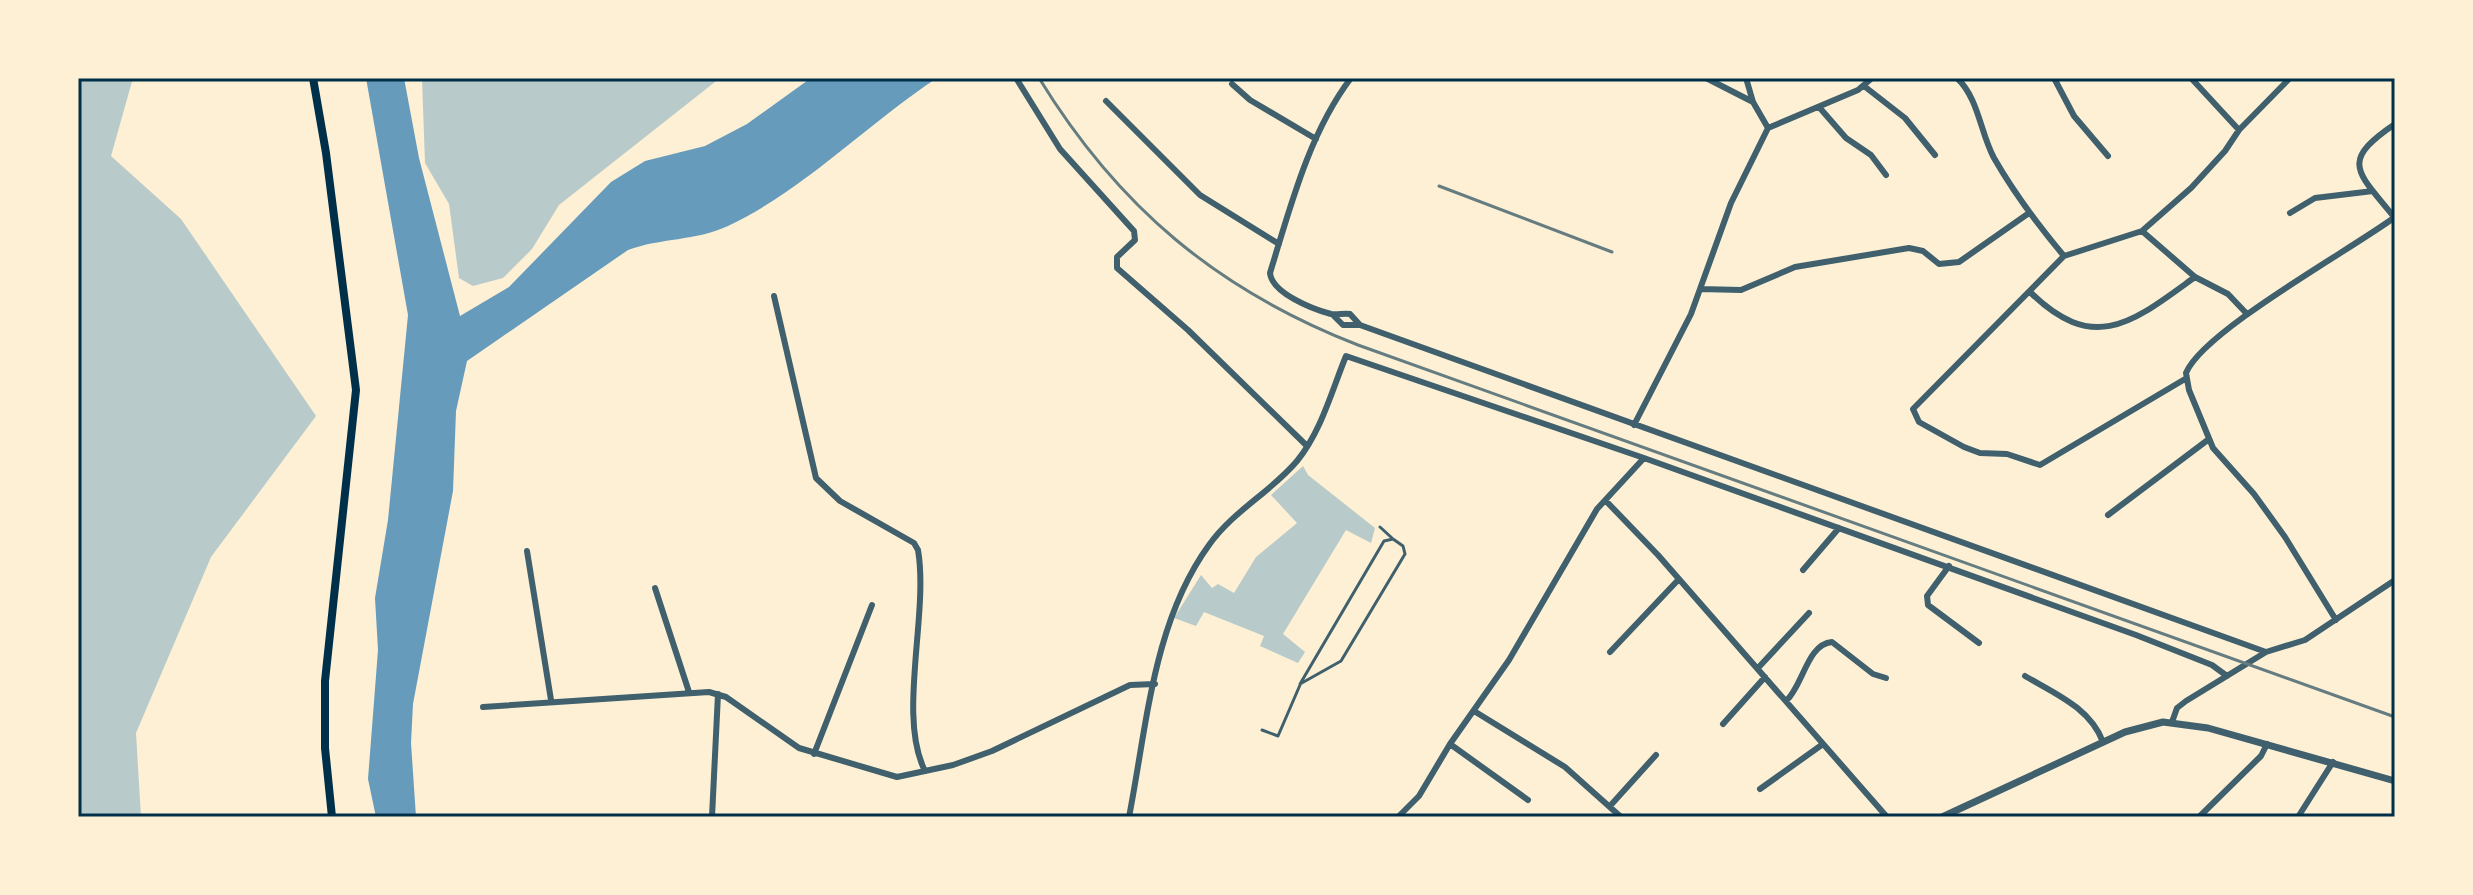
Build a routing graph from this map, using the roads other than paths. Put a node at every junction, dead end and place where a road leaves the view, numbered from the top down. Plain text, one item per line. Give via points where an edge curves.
1 (313, 78) edge
2 (1016, 78) edge
3 (1351, 78) edge
4 (1706, 78) edge
5 (1746, 78) edge
6 (1872, 78) edge
7 (1957, 78) edge
8 (2054, 78) edge
9 (2191, 78) edge
10 (2290, 78) edge
11 (1232, 84) dead end
12 (1864, 86) junction
13 (1106, 101) dead end
14 (1753, 102) junction
15 (1819, 107) junction
16 (2395, 124) edge
17 (1768, 128) junction
18 (2239, 130) junction
19 (1316, 139) junction
20 (1935, 155) dead end
21 (2108, 156) dead end
22 (1886, 175) dead end
23 (2373, 191) junction
24 (2029, 213) junction
25 (2290, 213) dead end
26 (2395, 217) edge
27 (2142, 231) junction
28 (1279, 244) junction
29 (2064, 256) junction
30 (2195, 277) junction
31 (1700, 289) junction
32 (2030, 292) junction
33 (774, 296) dead end
34 (2247, 314) junction
35 (1333, 315) junction
36 (1360, 325) junction
37 (2185, 379) junction
38 (1634, 425) junction
39 (2209, 439) junction
40 (1306, 445) junction
41 (1644, 458) junction
42 (1606, 501) junction
43 (2108, 515) dead end
44 (1380, 527) dead end
45 (1839, 528) junction
46 (1393, 539) junction
47 (527, 551) dead end
48 (1949, 566) junction
49 (1803, 570) dead end
50 (1679, 579) junction
51 (2395, 580) edge
52 (655, 588) dead end
53 (872, 605) dead end
54 (1809, 613) dead end
55 (2336, 620) junction
56 (1979, 643) dead end
57 (1610, 652) dead end
58 (2266, 652) junction
59 (1758, 668) junction
60 (2025, 676) dead end
61 (2227, 676) junction
62 (1765, 677) junction
63 (1886, 678) dead end
64 (1155, 684) junction
65 (1300, 684) junction
66 (689, 692) junction
67 (718, 694) junction
68 (551, 700) junction
69 (1786, 701) junction
70 (483, 707) dead end
71 (1474, 711) junction
72 (2172, 722) junction
73 (1723, 724) dead end
74 (1262, 730) dead end
75 (2103, 742) junction
76 (1450, 744) junction
77 (1823, 744) junction
78 (2267, 744) junction
79 (814, 754) junction
80 (1656, 755) dead end
81 (2333, 762) junction
82 (925, 771) junction
83 (2395, 781) edge
84 (1760, 789) dead end
85 (1528, 800) dead end
86 (1610, 806) junction
87 (2200, 816) edge
88 (332, 817) edge
89 (712, 817) edge
90 (1129, 817) edge
91 (1398, 817) edge
92 (1621, 817) edge
93 (1887, 817) edge
94 (1942, 817) edge
95 (2298, 817) edge

1 - 88 main road via 356,390 325,685
2 - 40 street via 1060,149 1134,231 1135,240 1117,257 1117,268
3 - 19 street
4 - 14 street
5 - 14 street
6 - 12 street
7 - 24 street via 1969,91 1993,156
8 - 21 street via 2074,116
9 - 18 street
10 - 18 street
11 - 19 street
12 - 15 street
12 - 20 street via 1905,118
13 - 28 street via 1200,195
14 - 17 street
15 - 17 street
15 - 22 street
16 - 23 street via 2361,151 2359,168
17 - 31 street via 1731,203
18 - 27 street via 2191,188
19 - 28 street
23 - 25 street via 2315,198
23 - 26 street
24 - 29 street
24 - 31 street via 1959,262 1939,264 1909,248 1795,267 1741,290
26 - 34 street
27 - 29 street
27 - 30 street
28 - 35 street via 1271,282
29 - 32 street
30 - 32 street via 2156,306 2114,327 2057,317
30 - 34 street via 2228,294
31 - 38 street
32 - 37 street via 1914,406 1919,422 1980,453 2007,454 2040,465
33 - 82 street via 816,478 840,501 918,550 915,737
34 - 37 street via 2190,364
35 - 36 street via 1343,325
35 - 36 street via 1350,314
36 - 38 street
37 - 39 street
38 - 58 street
39 - 43 street
39 - 55 street via 2285,537
40 - 41 street via 1347,353
40 - 64 street via 1297,461 1223,527 1198,561 1163,636
41 - 42 street
41 - 45 street
42 - 50 street
42 - 71 street
44 - 46 lane
45 - 48 street
45 - 49 street
46 - 65 lane via 1384,541
46 - 65 lane via 1405,554 1341,661
47 - 68 street
48 - 56 street via 1927,596 1928,605
48 - 61 street via 2212,665
50 - 57 street
50 - 59 street
51 - 55 street
52 - 66 street
53 - 79 street
54 - 59 street
55 - 58 street via 2305,640
58 - 61 street
59 - 62 street
60 - 75 street via 2077,706
61 - 72 street via 2181,705
62 - 69 street
62 - 73 street
63 - 69 street via 1832,642 1825,643 1816,649
64 - 82 street via 1130,685 992,751
64 - 90 street
65 - 74 lane via 1278,736
66 - 67 street
66 - 68 street
67 - 79 street
67 - 89 street
68 - 70 street
69 - 77 street
71 - 76 street
71 - 86 street via 1565,767
72 - 75 street via 2146,725
72 - 78 street
75 - 94 street
76 - 85 street
76 - 91 street via 1419,796
77 - 84 street
77 - 93 street
78 - 81 street
78 - 87 street
79 - 82 street via 891,776
80 - 86 street
81 - 83 street
81 - 95 street
86 - 92 street

